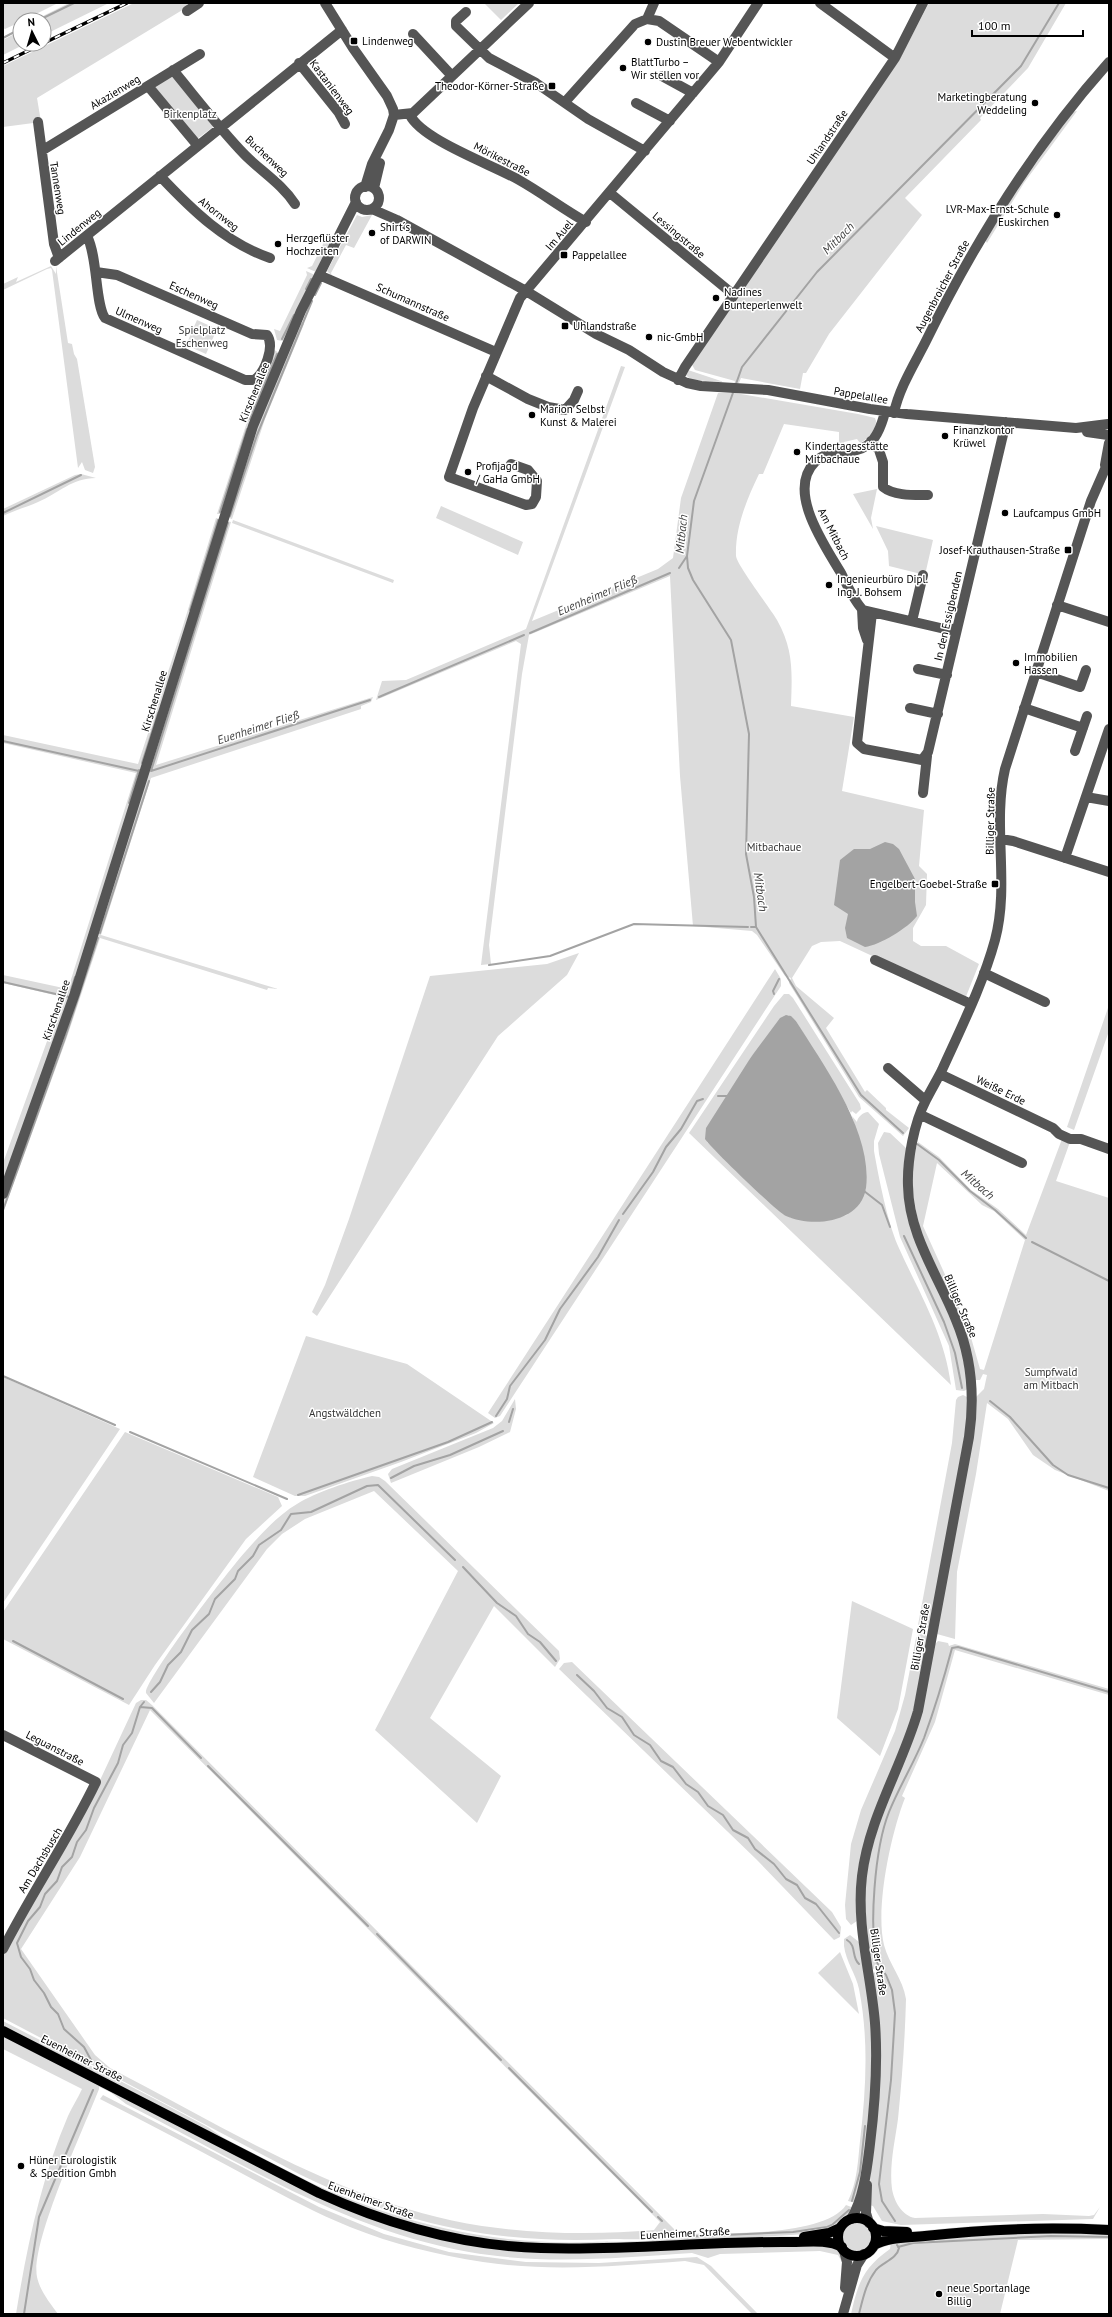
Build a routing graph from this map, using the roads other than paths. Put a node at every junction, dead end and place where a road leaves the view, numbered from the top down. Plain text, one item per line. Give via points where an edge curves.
1 (325, 3) edge
2 (529, 3) edge
3 (654, 3) edge
4 (758, 3) edge
5 (820, 3) edge
6 (923, 3) edge
7 (466, 12) dead end
8 (647, 18) junction
9 (342, 30) junction
10 (413, 34) dead end
11 (479, 50) junction
12 (200, 54) dead end
13 (895, 58) junction
14 (719, 62) junction
15 (1109, 62) edge
16 (299, 63) junction
17 (173, 70) junction
18 (452, 76) junction
19 (662, 76) dead end
20 (148, 86) junction
21 (694, 93) junction
22 (565, 102) junction
23 (636, 103) dead end
24 (394, 115) junction
25 (410, 115) junction
26 (670, 121) junction
27 (38, 122) dead end
28 (345, 124) dead end
29 (220, 128) junction
30 (198, 146) junction
31 (43, 150) junction
32 (645, 151) junction
33 (160, 176) junction
34 (369, 187) junction
35 (610, 193) junction
36 (379, 201) junction
37 (356, 202) junction
38 (295, 204) dead end
39 (368, 209) junction
40 (397, 220) junction
41 (586, 222) junction
42 (346, 223) junction
43 (86, 236) junction
44 (270, 258) dead end
45 (57, 260) joint
46 (96, 272) junction
47 (319, 275) junction
48 (526, 291) junction
49 (734, 295) junction
50 (270, 350) joint
51 (496, 352) junction
52 (486, 376) junction
53 (678, 380) junction
54 (578, 391) dead end
55 (889, 412) junction
56 (1006, 422) junction
57 (1109, 424) edge
58 (1076, 428) junction
59 (1109, 438) edge
60 (871, 441) junction
61 (1107, 462) edge
62 (511, 464) dead end
63 (928, 495) dead end
64 (923, 575) dead end
65 (1057, 605) junction
66 (862, 608) junction
67 (872, 613) junction
68 (912, 621) junction
69 (1109, 622) edge
70 (956, 628) junction
71 (868, 642) junction
72 (918, 669) dead end
73 (1086, 670) dead end
74 (1036, 672) junction
75 (947, 675) junction
76 (910, 708) dead end
77 (1024, 708) junction
78 (938, 714) junction
79 (1087, 716) dead end
80 (1083, 728) junction
81 (1109, 729) edge
82 (1075, 751) dead end
83 (1105, 754) edge
84 (927, 756) junction
85 (923, 793) dead end
86 (1086, 797) junction
87 (1109, 802) edge
88 (1001, 839) junction
89 (1065, 858) junction
90 (1109, 872) edge
91 (875, 960) dead end
92 (984, 973) junction
93 (1045, 1002) dead end
94 (970, 1004) junction
95 (888, 1068) dead end
96 (940, 1074) junction
97 (926, 1100) junction
98 (921, 1115) junction
99 (1109, 1149) edge
100 (1022, 1163) dead end
101 (3, 1194) edge
102 (3, 1735) edge
103 (96, 1782) joint
104 (7, 1930) edge
105 (3, 1949) edge
106 (3, 2031) edge
107 (867, 2167) junction
108 (851, 2219) junction
109 (871, 2225) junction
110 (840, 2228) junction
111 (1109, 2230) edge
112 (953, 2232) junction
113 (768, 2241) junction
114 (874, 2245) junction
115 (843, 2249) junction
116 (864, 2254) junction
117 (844, 2311) edge

1 - 9 street
2 - 11 street
3 - 8 street
4 - 14 street, Im Auel
5 - 13 street
6 - 13 street, Uhlandstraße
7 - 11 street via 456,22 456,26
8 - 14 street via 663,23
8 - 22 street via 635,24
9 - 16 street, Lindenweg
9 - 24 street via 389,99
10 - 18 street
11 - 18 street
11 - 22 street
12 - 17 street, Akazienweg
13 - 49 street, Uhlandstraße
14 - 21 street, Im Auel
15 - 55 street, Augenbroicher Straße via 1051,133 982,237
16 - 28 street, Kastanienweg via 340,113
16 - 29 street, Lindenweg
17 - 20 street, Akazienweg
17 - 29 street
18 - 25 street
19 - 21 street
20 - 30 street
20 - 31 street, Akazienweg
21 - 26 street, Im Auel
22 - 32 street via 604,129
23 - 26 street
24 - 25 street
24 - 34 street via 369,172
25 - 41 street, Mörikestraße via 416,124 442,141 512,176
26 - 32 street, Im Auel
27 - 31 street, Tannenweg
29 - 30 street, Lindenweg
29 - 38 street, Buchenweg via 256,165 285,189
30 - 33 street, Lindenweg
31 - 45 street, Tannenweg via 41,157
32 - 35 street, Im Auel
33 - 43 street, Lindenweg
33 - 44 street, Ahornweg via 192,209 224,234 255,253
34 - 36 street via 378,194
34 - 37 street via 358,191
35 - 41 street, Im Auel
35 - 49 street, Lessingstraße
36 - 39 street
36 - 40 street, Pappelallee
37 - 39 street
37 - 42 street, Kirschenallee
39 - 40 street, Pappelallee
39 - 42 street, Kirschenallee via 353,215
40 - 48 street, Pappelallee
41 - 48 street, Im Auel
42 - 47 street, Kirschenallee
43 - 45 street, Lindenweg
43 - 46 street, Ulmenweg via 94,256
46 - 50 street, Eschenweg via 117,274 252,334 267,335
46 - 50 street, Ulmenweg via 102,313 113,323 248,381 258,377
47 - 51 street, Schumannstraße
47 - 101 street, Kirschenallee via 294,327 252,430 75,993
48 - 51 street, Im Auel via 520,298
48 - 53 street, Pappelallee via 596,334 636,353
49 - 53 street, Uhlandstraße
51 - 52 street, Im Auel
52 - 54 street via 548,407 565,410
52 - 62 street, Im Auel via 458,445 449,477 526,505 532,504 536,497 538,481 528,470
53 - 55 street, Pappelallee via 701,386 779,392
55 - 56 street, Pappelallee
55 - 60 street, Am Mitbach
56 - 58 street, Pappelallee
56 - 70 street, In den Essigbenden
57 - 58 street, Pappelallee
57 - 59 street, Billiger Straße
58 - 59 street, Pappelallee
59 - 61 street, Billiger Straße
60 - 63 street via 883,462 883,487 912,496
60 - 66 street, Am Mitbach via 856,451 820,458 809,470 805,486 814,526
61 - 65 street, Billiger Straße via 1091,501
64 - 68 street
65 - 69 street
65 - 74 street, Billiger Straße
66 - 67 street
66 - 71 street via 863,628
67 - 68 street
67 - 71 street
68 - 70 street via 950,630
70 - 75 street, In den Essigbenden
71 - 84 street via 857,743 864,749 918,761
72 - 75 street, In den Essigbenden
73 - 74 street via 1080,687
74 - 77 street, Billiger Straße
75 - 78 street, In den Essigbenden
76 - 78 street
77 - 80 street
77 - 88 street, Billiger Straße via 1002,783
78 - 84 street, In den Essigbenden
79 - 80 street
80 - 82 street
81 - 83 street
83 - 86 street
84 - 85 street, In den Essigbenden
86 - 87 street
86 - 89 street
88 - 89 street
88 - 92 street, Billiger Straße via 1002,889 999,920
89 - 90 street
91 - 94 street
92 - 93 street
92 - 94 street, Billiger Straße
94 - 96 street, Billiger Straße
95 - 97 street
96 - 97 street, Billiger Straße
96 - 99 street, Weiße Erde via 1066,1137 1081,1139
97 - 98 street, Billiger Straße
98 - 100 street
98 - 107 street, Billiger Straße via 909,1160 910,1210 922,1248 962,1335 971,1373 972,1410 918,1711 873,1825 862,1876 862,1931 876,2045 875,2094
102 - 103 street, Leguanstraße
103 - 104 street, Am Dachsbusch via 72,1831
104 - 105 street, Am Dachsbusch
106 - 113 main road, Euenheimer Straße via 319,2193 365,2212 420,2230 482,2243 540,2248 590,2249
107 - 108 street, Billiger Straße via 856,2210
107 - 109 street, Billiger Straße via 866,2208
108 - 109 main road via 861,2219
108 - 110 main road
109 - 112 main road via 889,2232
109 - 114 main road via 876,2237
110 - 113 main road, Euenheimer Straße via 825,2234
110 - 115 main road via 838,2238
111 - 112 main road via 1024,2229
112 - 114 main road via 888,2240
113 - 115 main road, Euenheimer Straße via 828,2242
114 - 116 main road
115 - 116 main road via 855,2255
115 - 117 street via 847,2262
116 - 117 street via 857,2265

